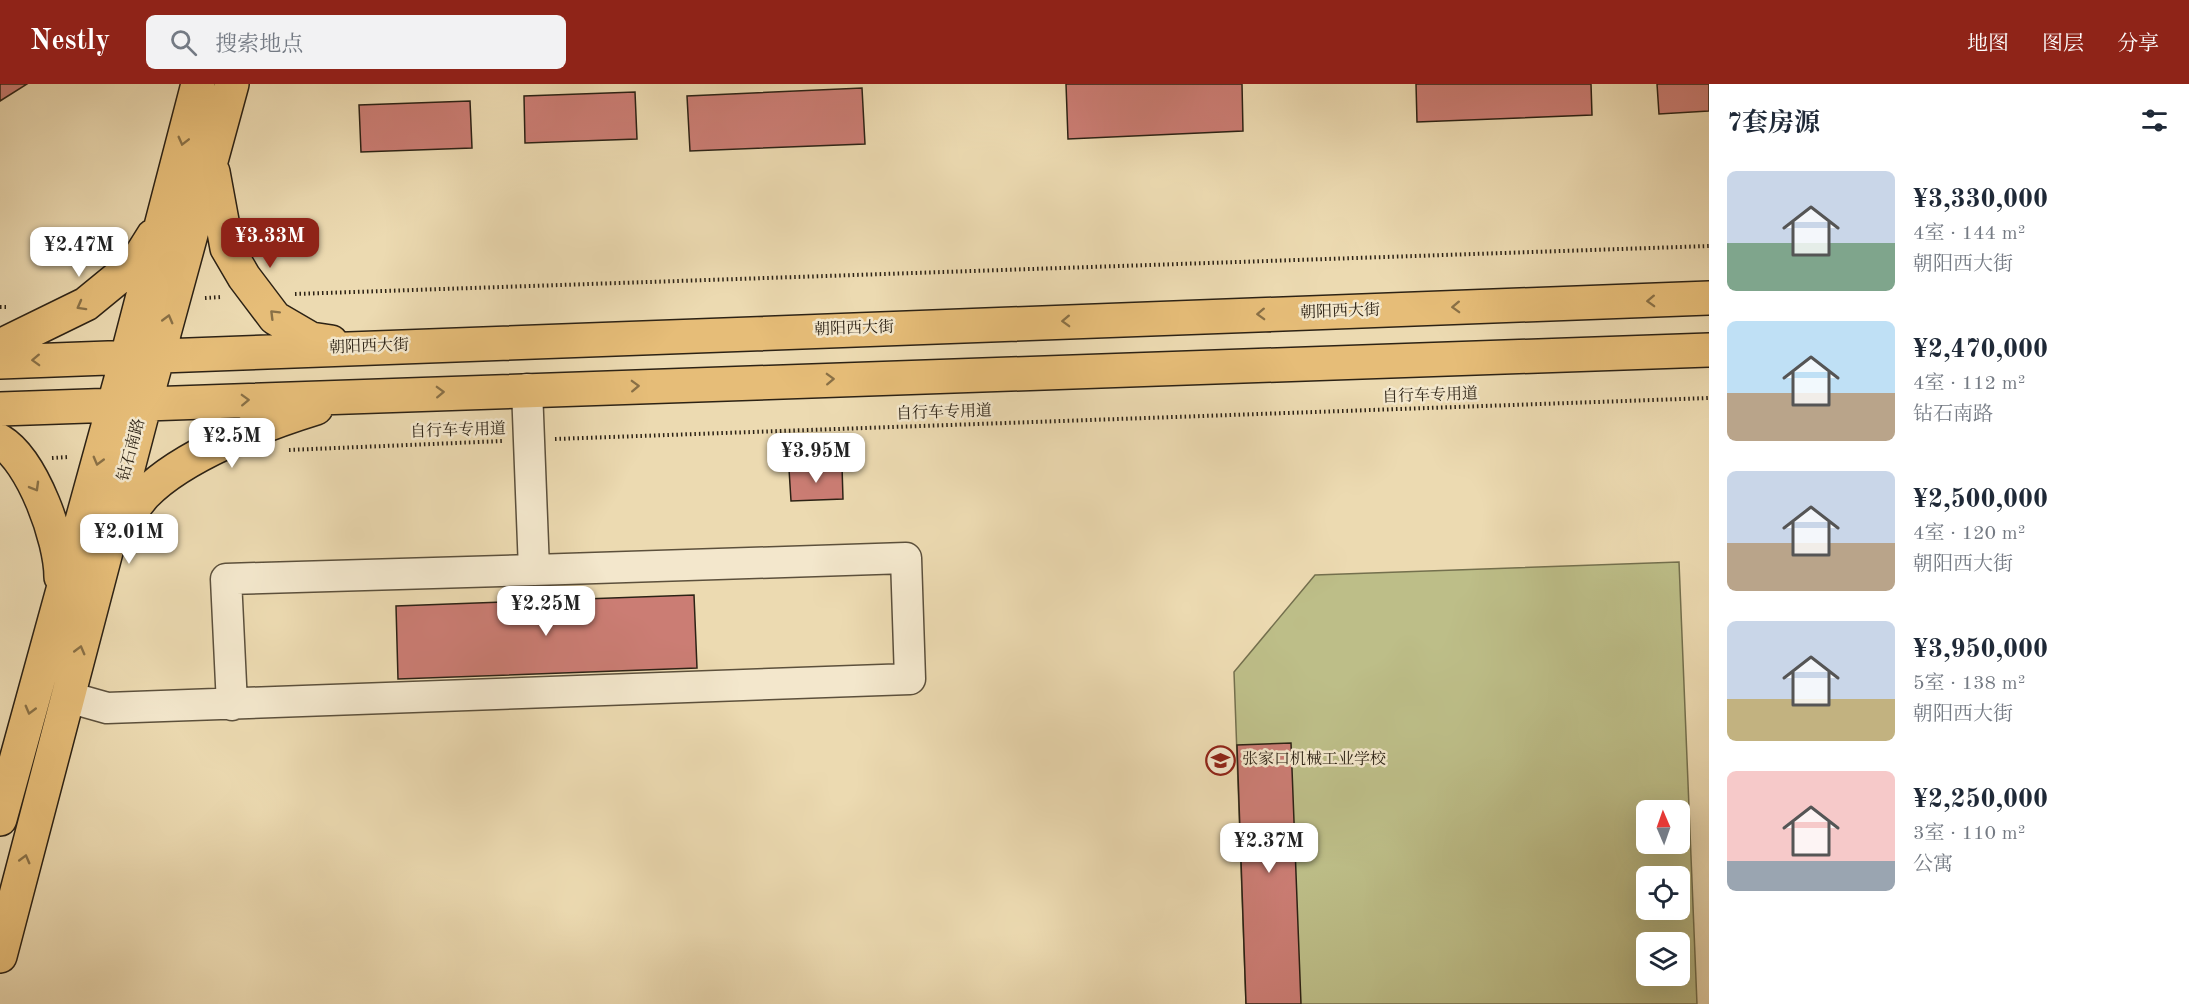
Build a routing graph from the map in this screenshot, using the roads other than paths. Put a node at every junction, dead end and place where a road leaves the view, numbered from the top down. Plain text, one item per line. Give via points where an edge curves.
1 (198, 84) edge
2 (232, 84) edge
3 (211, 161) junction
4 (163, 219) junction
5 (1709, 298) edge
6 (0, 346) edge
7 (365, 348) junction
8 (1709, 350) edge
9 (142, 356) junction
10 (0, 362) edge
11 (526, 389) junction
12 (370, 395) junction
13 (129, 404) junction
14 (0, 408) edge
15 (9, 450) edge
16 (104, 560) junction
17 (534, 570) junction
18 (61, 596) junction
19 (68, 697) junction
20 (232, 705) junction
21 (0, 819) edge
22 (0, 956) edge

1 -> 4 main road, 钻石南路
2 - 3 main road, 钻石南路
7 -> 3 main road via 311,339 275,318 227,248
9 -> 3 main road, 钻石南路 via 173,299
4 -> 6 main road via 136,263 111,286 86,304
4 - 9 main road, 钻石南路
5 -> 7 main road, 朝阳西大街
7 - 9 main road, 朝阳西大街
11 -> 8 main road
9 -> 10 main road, 朝阳西大街
9 - 13 main road, 钻石南路
12 -> 11 main road
11 - 17 lane
13 -> 12 main road
12 - 16 main road via 260,426 170,473 144,495
13 - 14 main road
13 - 16 main road, 钻石南路
13 -> 18 main road, 钻石南路 via 99,456
15 -> 18 main road via 43,501 56,536 61,558
19 -> 16 main road, 钻石南路
17 - 20 lane via 226,579
17 - 20 lane via 906,558 910,679
18 -> 21 main road, 钻石南路
19 - 20 lane via 107,708
22 -> 19 main road, 钻石南路

